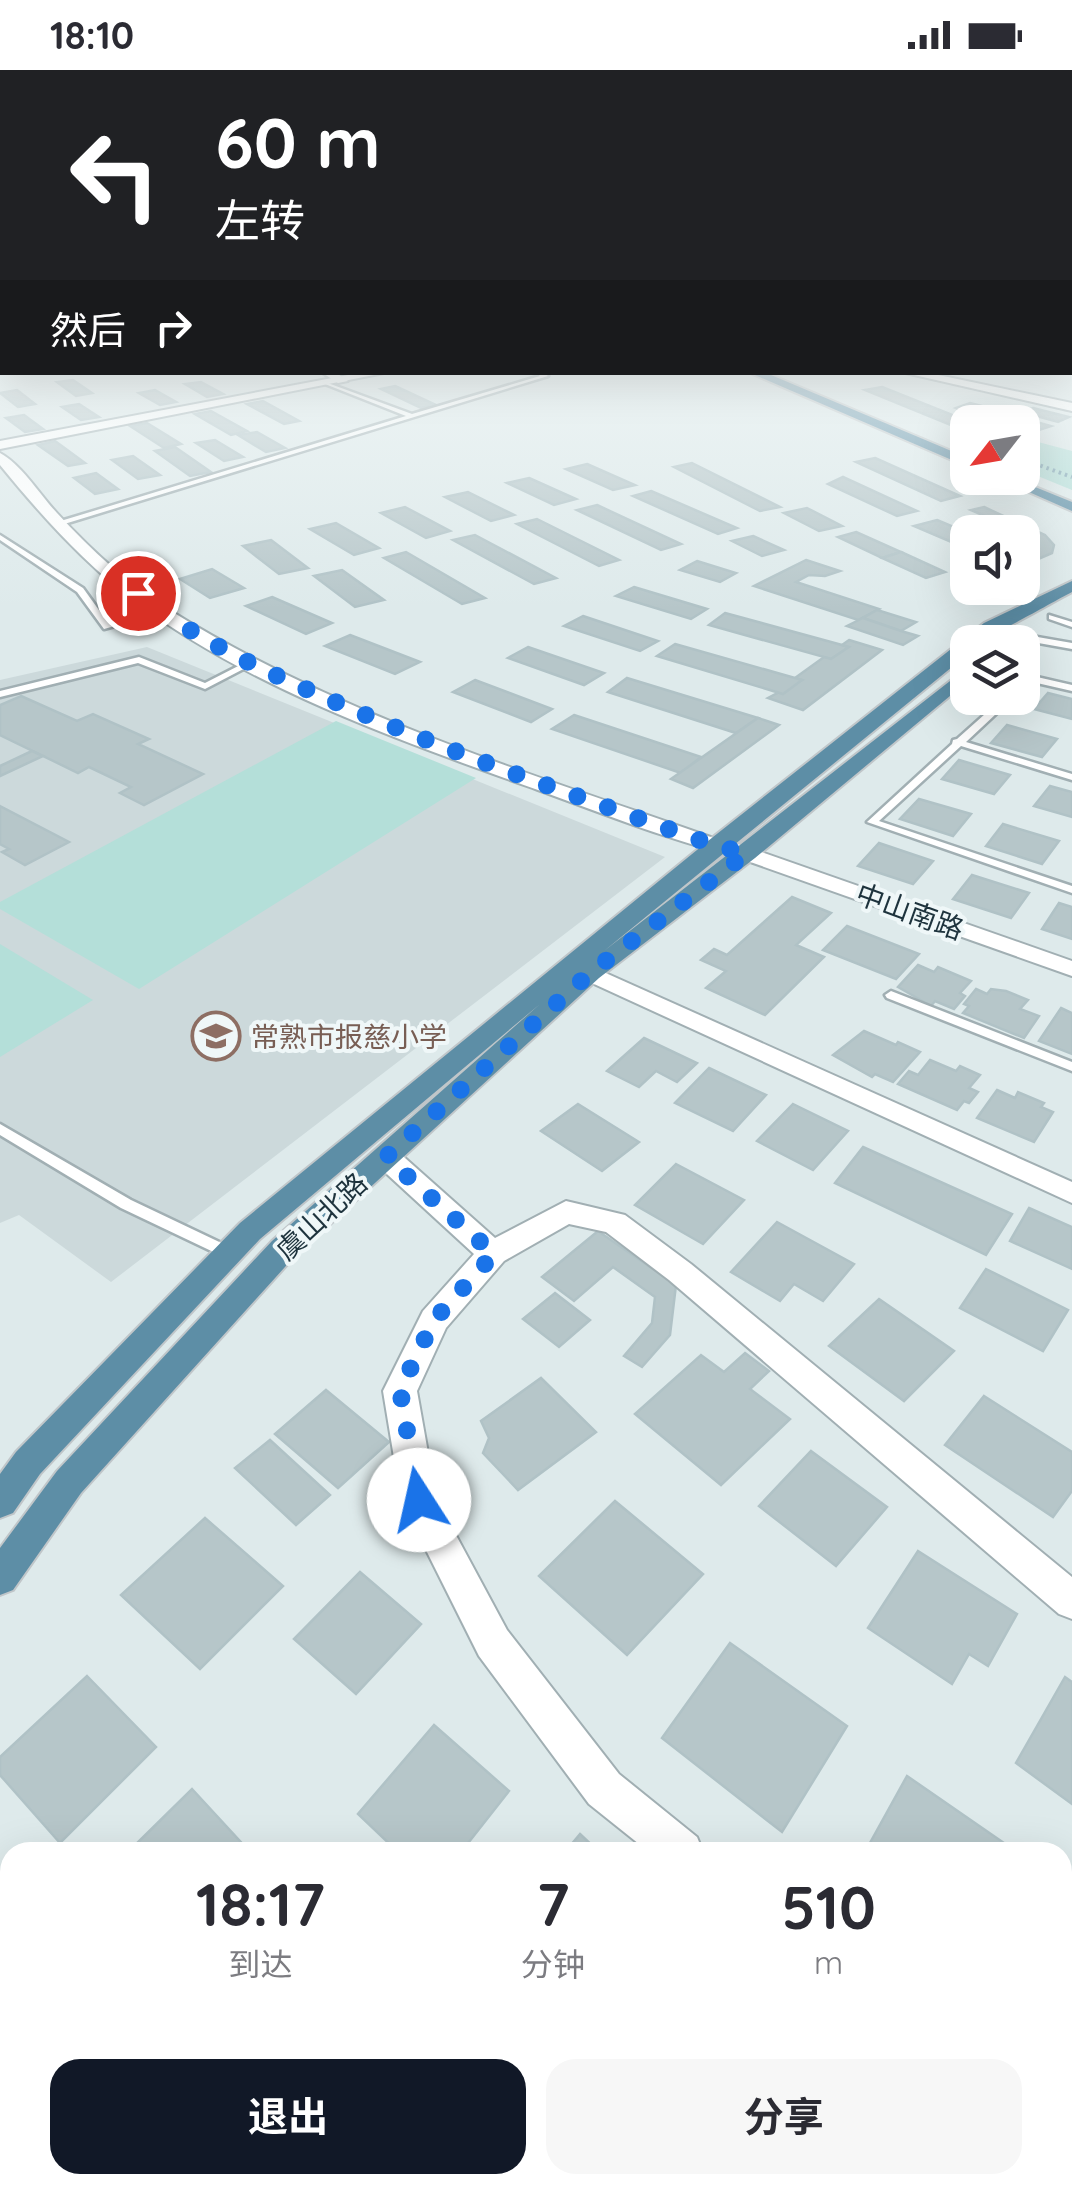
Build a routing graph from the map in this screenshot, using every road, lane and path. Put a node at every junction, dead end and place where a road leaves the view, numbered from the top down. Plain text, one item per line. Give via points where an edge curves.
1 (170, 411) edge
2 (400, 411) edge
3 (428, 411) edge
4 (845, 411) edge
5 (869, 411) edge
6 (411, 416) junction
7 (0, 445) edge
8 (950, 445) edge
9 (950, 455) edge
10 (0, 457) edge
11 (1040, 466) edge
12 (1072, 478) edge
13 (1040, 483) edge
14 (1040, 494) edge
15 (1072, 496) edge
16 (1072, 507) edge
17 (58, 523) junction
18 (0, 537) edge
19 (1072, 586) edge
20 (162, 612) junction
21 (1066, 615) edge
22 (994, 625) edge
23 (1040, 626) edge
24 (1040, 642) edge
25 (1072, 646) edge
26 (950, 659) edge
27 (251, 663) junction
28 (1040, 681) edge
29 (950, 687) edge
30 (1072, 688) edge
31 (0, 694) edge
32 (988, 715) edge
33 (956, 742) junction
34 (1072, 777) edge
35 (716, 846) junction
36 (747, 853) junction
37 (1072, 890) edge
38 (1072, 969) edge
39 (590, 973) junction
40 (891, 996) dead end
41 (1072, 1068) edge
42 (0, 1129) edge
43 (386, 1157) junction
44 (1070, 1193) edge
45 (229, 1253) junction
46 (494, 1254) junction
47 (0, 1502) edge
48 (0, 1578) edge
49 (1072, 1601) edge
50 (669, 1842) edge

1 - 7 street
2 - 6 lane
3 - 6 lane
4 - 9 main road
5 - 8 main road
6 - 17 lane
10 - 17 street, 中山南路
11 - 12 path
13 - 15 main road
14 - 16 main road
17 - 20 street, 中山南路
18 - 20 lane via 80,590 107,626
19 - 22 main road, 虞山北路
20 - 27 street, 中山南路
21 - 23 main road
24 - 25 lane
26 - 35 main road, 虞山北路
27 - 31 lane via 204,686 139,660
27 - 35 street, 中山南路 via 418,738
28 - 30 lane
29 - 36 main road, 虞山北路
32 - 33 lane
33 - 34 lane
33 - 37 lane via 872,822
35 - 36 street, 中山南路
35 - 45 main road, 虞山北路
36 - 38 street, 中山南路
36 - 39 main road, 虞山北路
39 - 43 main road, 虞山北路
39 - 44 street
40 - 41 lane
42 - 45 lane via 126,1204
43 - 46 street
43 - 48 main road, 虞山北路 via 283,1249 82,1467
45 - 47 main road, 虞山北路 via 28,1463
46 - 49 street via 566,1212 615,1223
46 - 50 street via 434,1320 400,1390 419,1500 493,1644 604,1790

